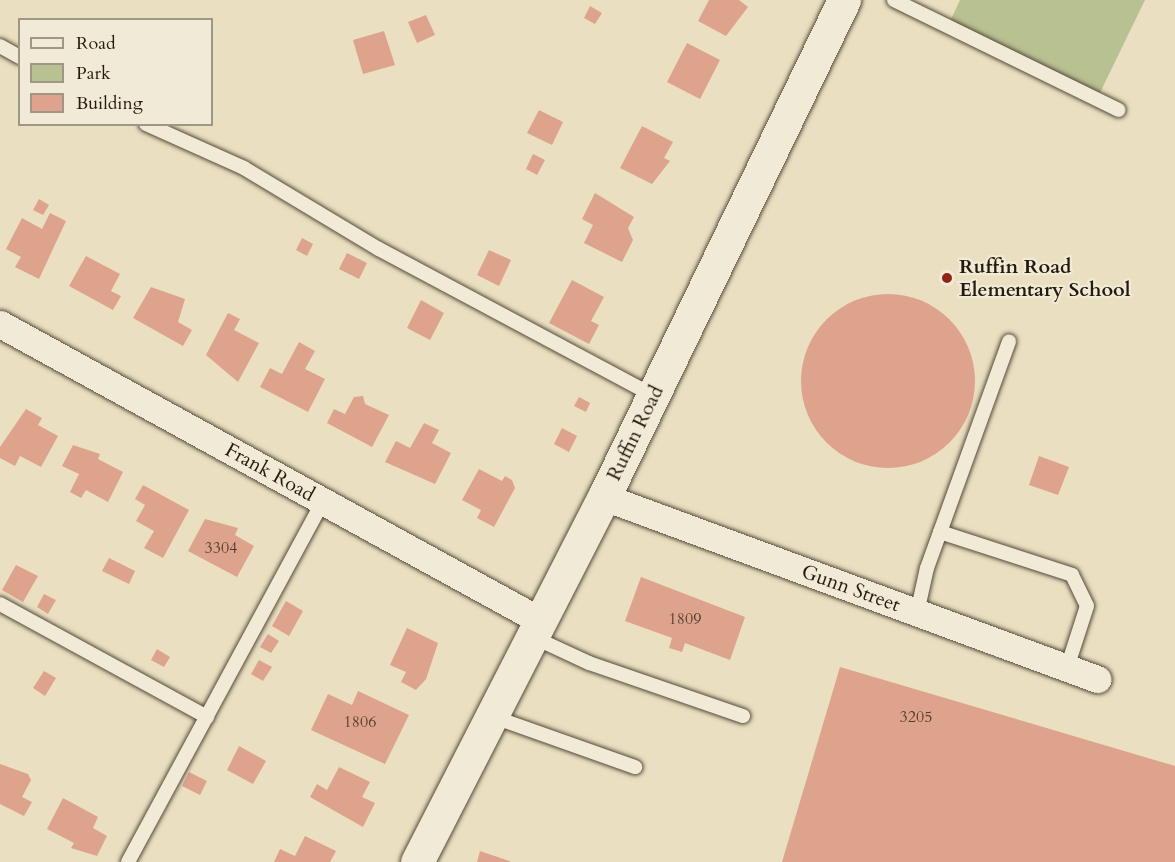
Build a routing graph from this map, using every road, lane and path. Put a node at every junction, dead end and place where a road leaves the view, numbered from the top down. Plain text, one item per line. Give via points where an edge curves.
1 (844, 0) edge
2 (894, 0) edge
3 (0, 46) edge
4 (18, 56) edge
5 (1119, 110) dead end
6 (150, 126) edge
7 (0, 324) edge
8 (1009, 341) dead end
9 (653, 395) junction
10 (604, 497) junction
11 (323, 501) junction
12 (940, 532) junction
13 (0, 604) edge
14 (917, 613) junction
15 (535, 628) junction
16 (1067, 668) junction
17 (1097, 679) dead end
18 (491, 716) junction
19 (743, 716) dead end
20 (207, 717) junction
21 (635, 767) dead end
22 (128, 862) edge
23 (417, 862) edge

1 - 9 street, Ruffin Road
2 - 5 lane
3 - 4 lane
6 - 9 lane via 244,168 379,249
7 - 11 street, Frank Road
8 - 12 lane
9 - 10 street, Ruffin Road
10 - 14 street, Gunn Street
10 - 15 street, Ruffin Road
11 - 15 street, Frank Road
11 - 20 lane
12 - 14 lane
12 - 16 lane via 1072,575 1087,606
13 - 20 lane
14 - 16 street, Gunn Street
15 - 18 street, Ruffin Road
15 - 19 lane via 589,663
16 - 17 street, Gunn Street
18 - 21 lane
18 - 23 street, Ruffin Road
20 - 22 lane

